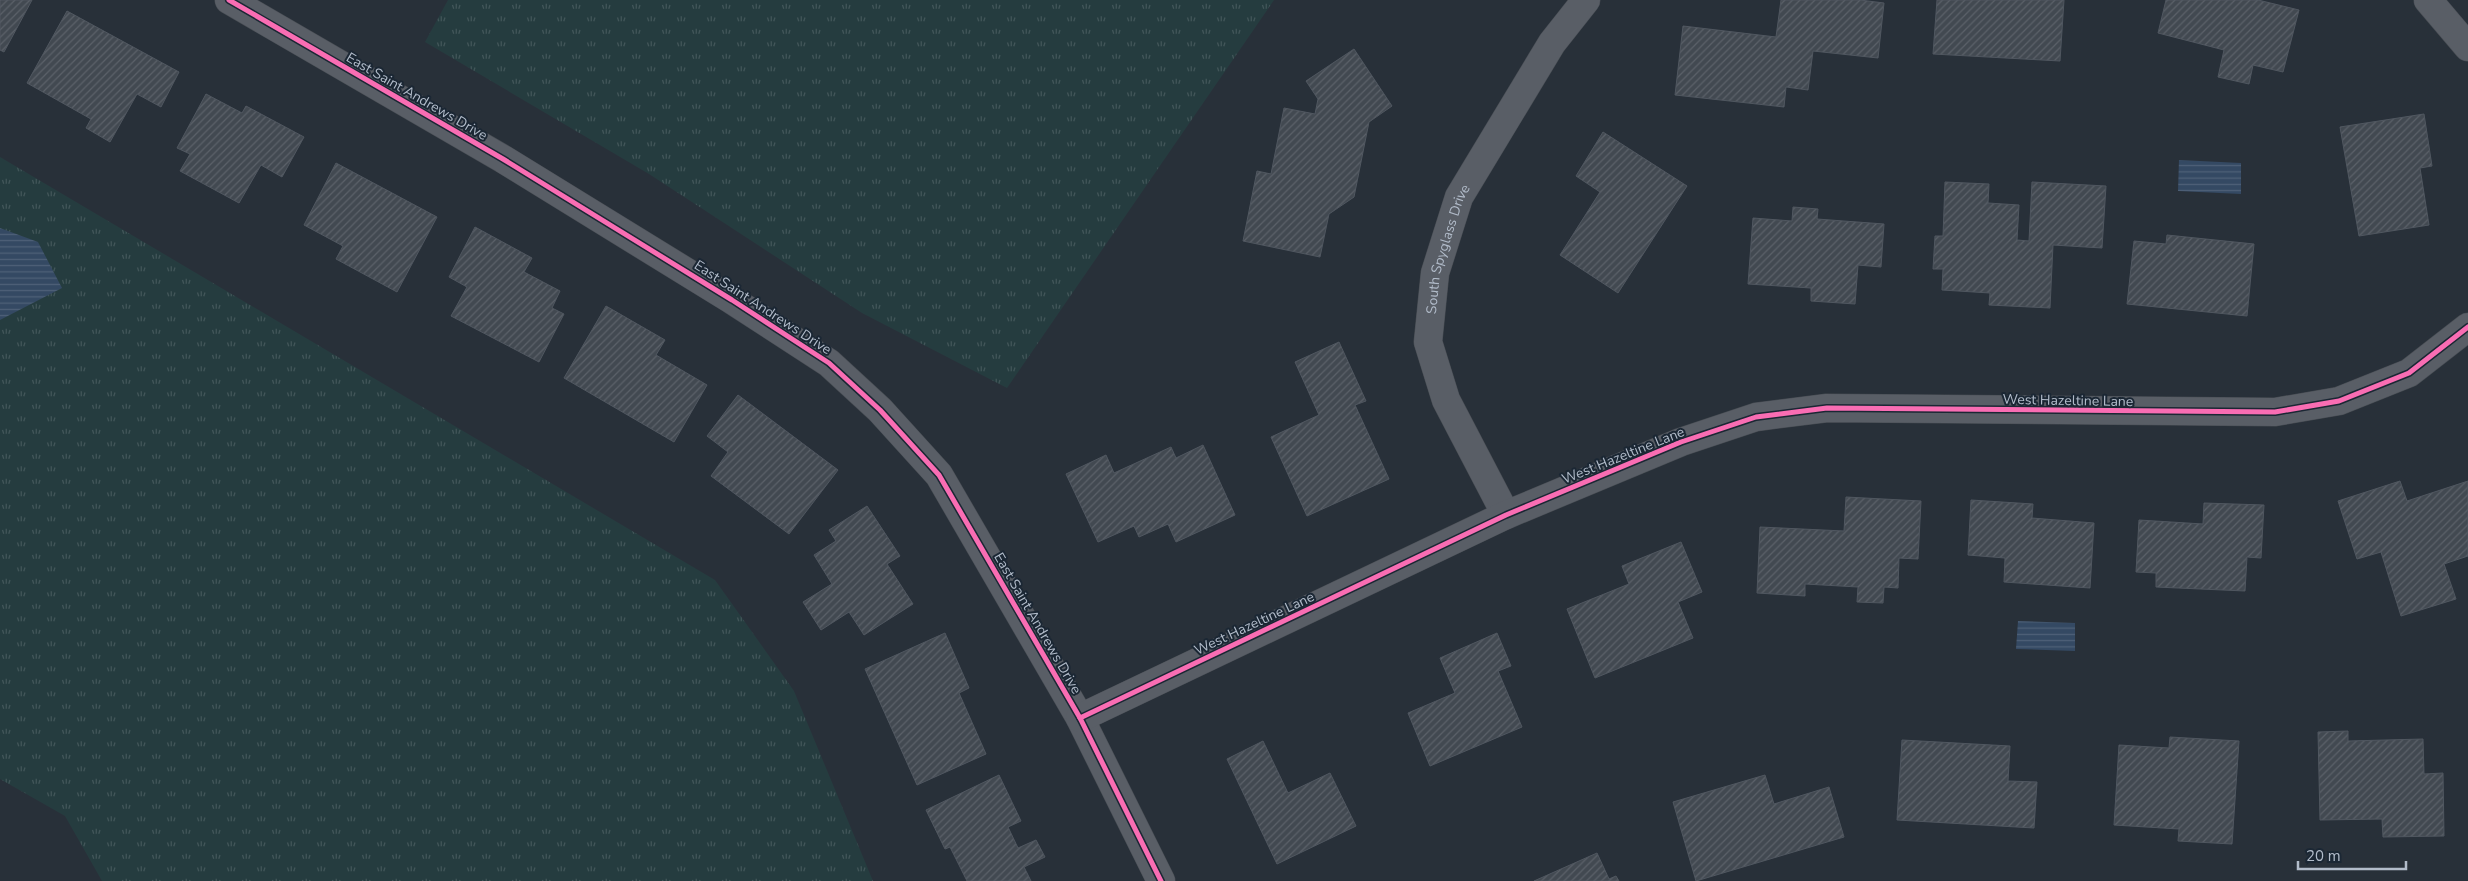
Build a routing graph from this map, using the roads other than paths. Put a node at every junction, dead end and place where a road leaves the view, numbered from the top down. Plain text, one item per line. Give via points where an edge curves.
1 (229, 0) edge
2 (1586, 0) edge
3 (2428, 0) edge
4 (2468, 47) edge
5 (2468, 327) edge
6 (1506, 515) junction
7 (1080, 718) junction
8 (1161, 881) edge

1 - 7 street, East Saint Andrews Drive via 503,159 829,363 880,410 939,475
2 - 6 street, South Spyglass Drive via 1552,44 1459,197 1435,273 1428,342 1446,400
3 - 4 street
5 - 6 street, West Hazeltine Lane via 2409,373 2339,401 2276,412 1827,408 1756,417 1681,442
6 - 7 street, West Hazeltine Lane
7 - 8 street, East Saint Andrews Drive

